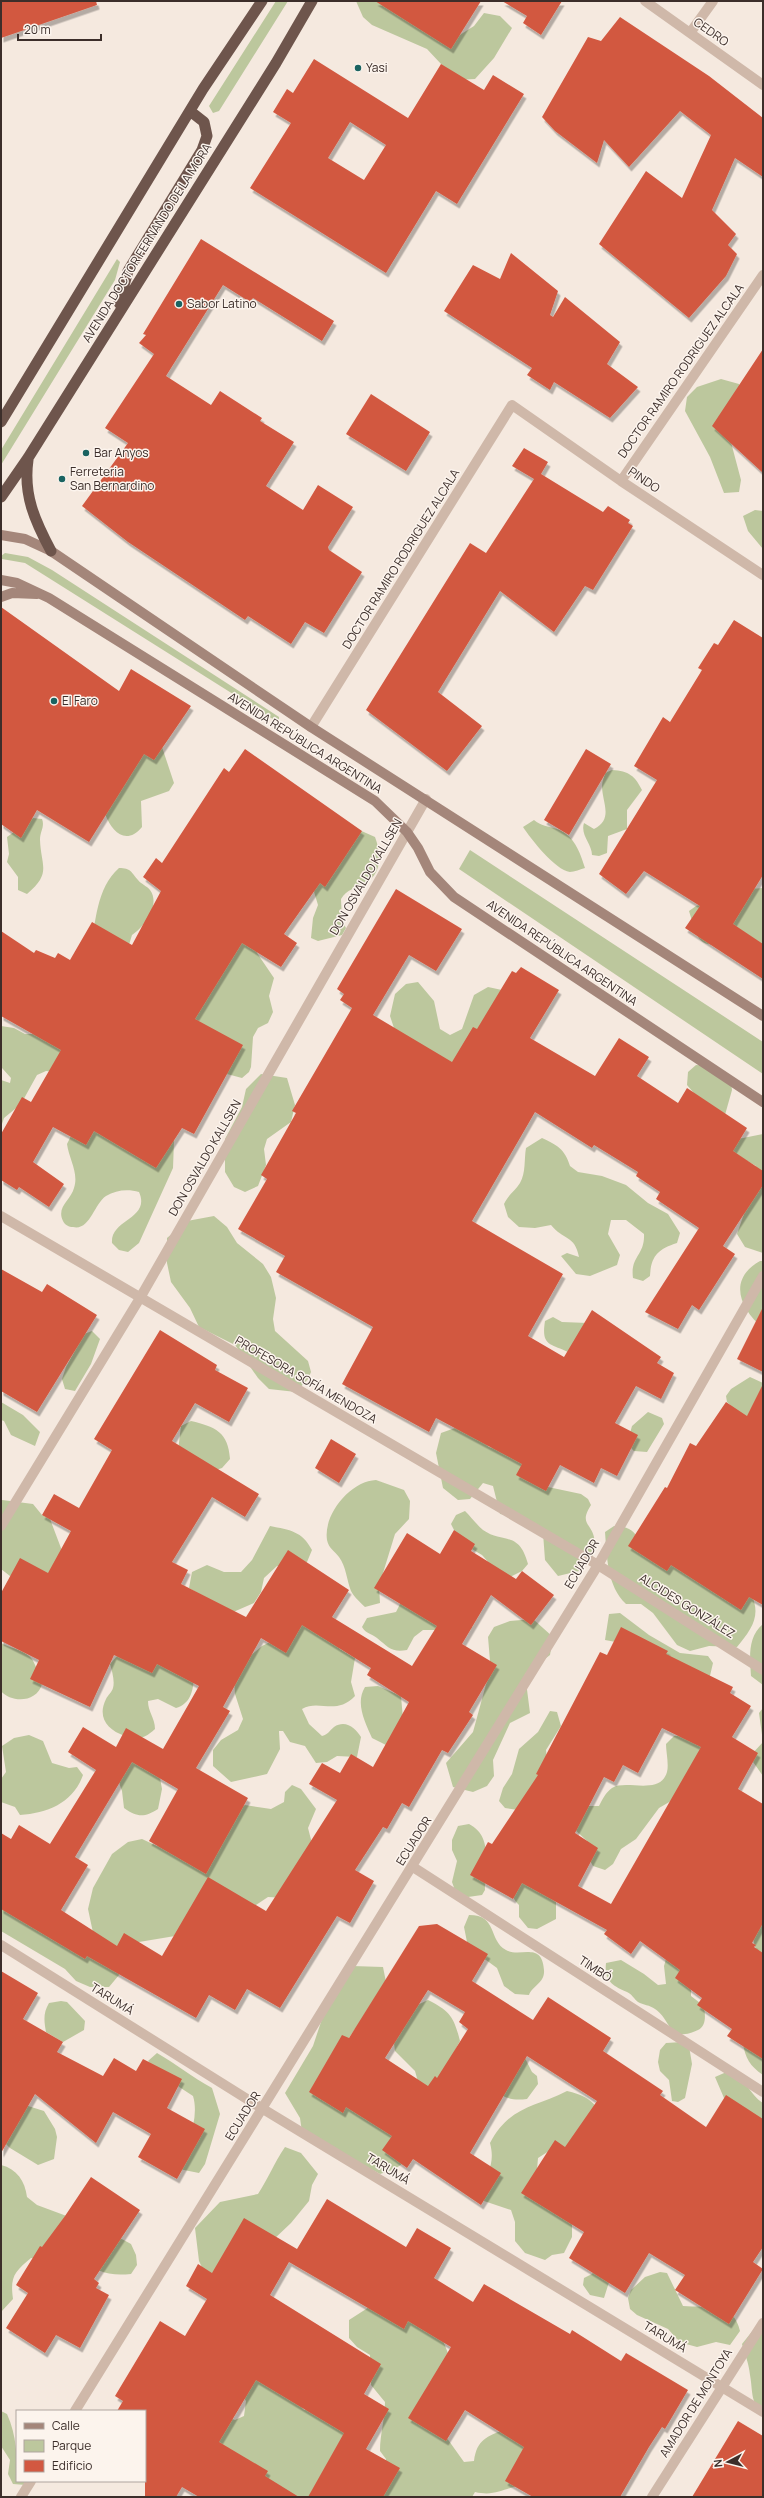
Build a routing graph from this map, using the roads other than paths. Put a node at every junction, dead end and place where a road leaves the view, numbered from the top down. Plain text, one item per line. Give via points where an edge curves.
1 (262, 1) edge
2 (312, 1) edge
3 (645, 1) edge
4 (713, 1) edge
5 (690, 33) junction
6 (763, 84) edge
7 (190, 111) junction
8 (763, 275) edge
9 (116, 315) junction
10 (512, 405) joint
11 (1, 422) edge
12 (28, 458) junction
13 (621, 481) junction
14 (1, 497) edge
15 (1, 535) edge
16 (51, 551) junction
17 (763, 575) edge
18 (1, 580) edge
19 (41, 594) junction
20 (1, 596) edge
21 (311, 727) junction
22 (426, 800) junction
23 (407, 832) junction
24 (763, 1016) edge
25 (763, 1102) edge
26 (1, 1216) edge
27 (763, 1276) edge
28 (140, 1298) junction
29 (1, 1526) edge
30 (598, 1565) junction
31 (763, 1670) edge
32 (413, 1867) junction
33 (1, 1945) edge
34 (763, 2092) edge
35 (263, 2109) junction
36 (763, 2323) edge
37 (721, 2386) junction
38 (76, 2410) edge
39 (763, 2412) edge
40 (30, 2482) edge
41 (21, 2497) edge
42 (652, 2497) edge

1 - 7 highway
2 - 9 highway, AVENIDA DOCTOR FERNANDO DE LA MORA via 276,63
3 - 5 street, CEDRO
4 - 5 street
5 - 6 street, CEDRO
7 - 9 highway via 204,122 208,136 128,271
7 - 11 highway
8 - 13 street, DOCTOR RAMIRO RODRIGUEZ ALCALA
9 - 12 highway, AVENIDA DOCTOR FERNANDO DE LA MORA
10 - 13 street, PINDO
10 - 21 street, DOCTOR RAMIRO RODRIGUEZ ALCALA
12 - 14 highway, AVENIDA DOCTOR FERNANDO DE LA MORA
12 - 16 highway via 27,496 36,524
13 - 17 street, PINDO
15 - 16 main road, AVENIDA REPÚBLICA ARGENTINA via 25,538
16 - 21 main road, AVENIDA REPÚBLICA ARGENTINA
18 - 19 main road, AVENIDA REPÚBLICA ARGENTINA via 17,583
19 - 20 main road via 12,593
19 - 23 main road, AVENIDA REPÚBLICA ARGENTINA via 375,801
21 - 22 main road, AVENIDA REPÚBLICA ARGENTINA
22 - 23 street, DON OSVALDO KALLSEN
22 - 24 main road, AVENIDA REPÚBLICA ARGENTINA
23 - 25 main road, AVENIDA REPÚBLICA ARGENTINA via 430,872 454,897
23 - 28 street, DON OSVALDO KALLSEN
26 - 28 street, PROFESORA SOFÍA MENDOZA
27 - 30 street, ECUADOR
28 - 29 street, DON OSVALDO KALLSEN
28 - 30 street, PROFESORA SOFÍA MENDOZA
30 - 31 street, ALCIDES GONZÁLEZ
30 - 32 street, ECUADOR
32 - 34 street, TIMBÓ
32 - 35 street, ECUADOR
33 - 35 street, TARUMÁ
35 - 37 street, TARUMÁ
35 - 38 street, ECUADOR
36 - 37 street, AMADOR DE MONTOYA
37 - 39 street, TARUMÁ
37 - 42 street, AMADOR DE MONTOYA
40 - 41 street

